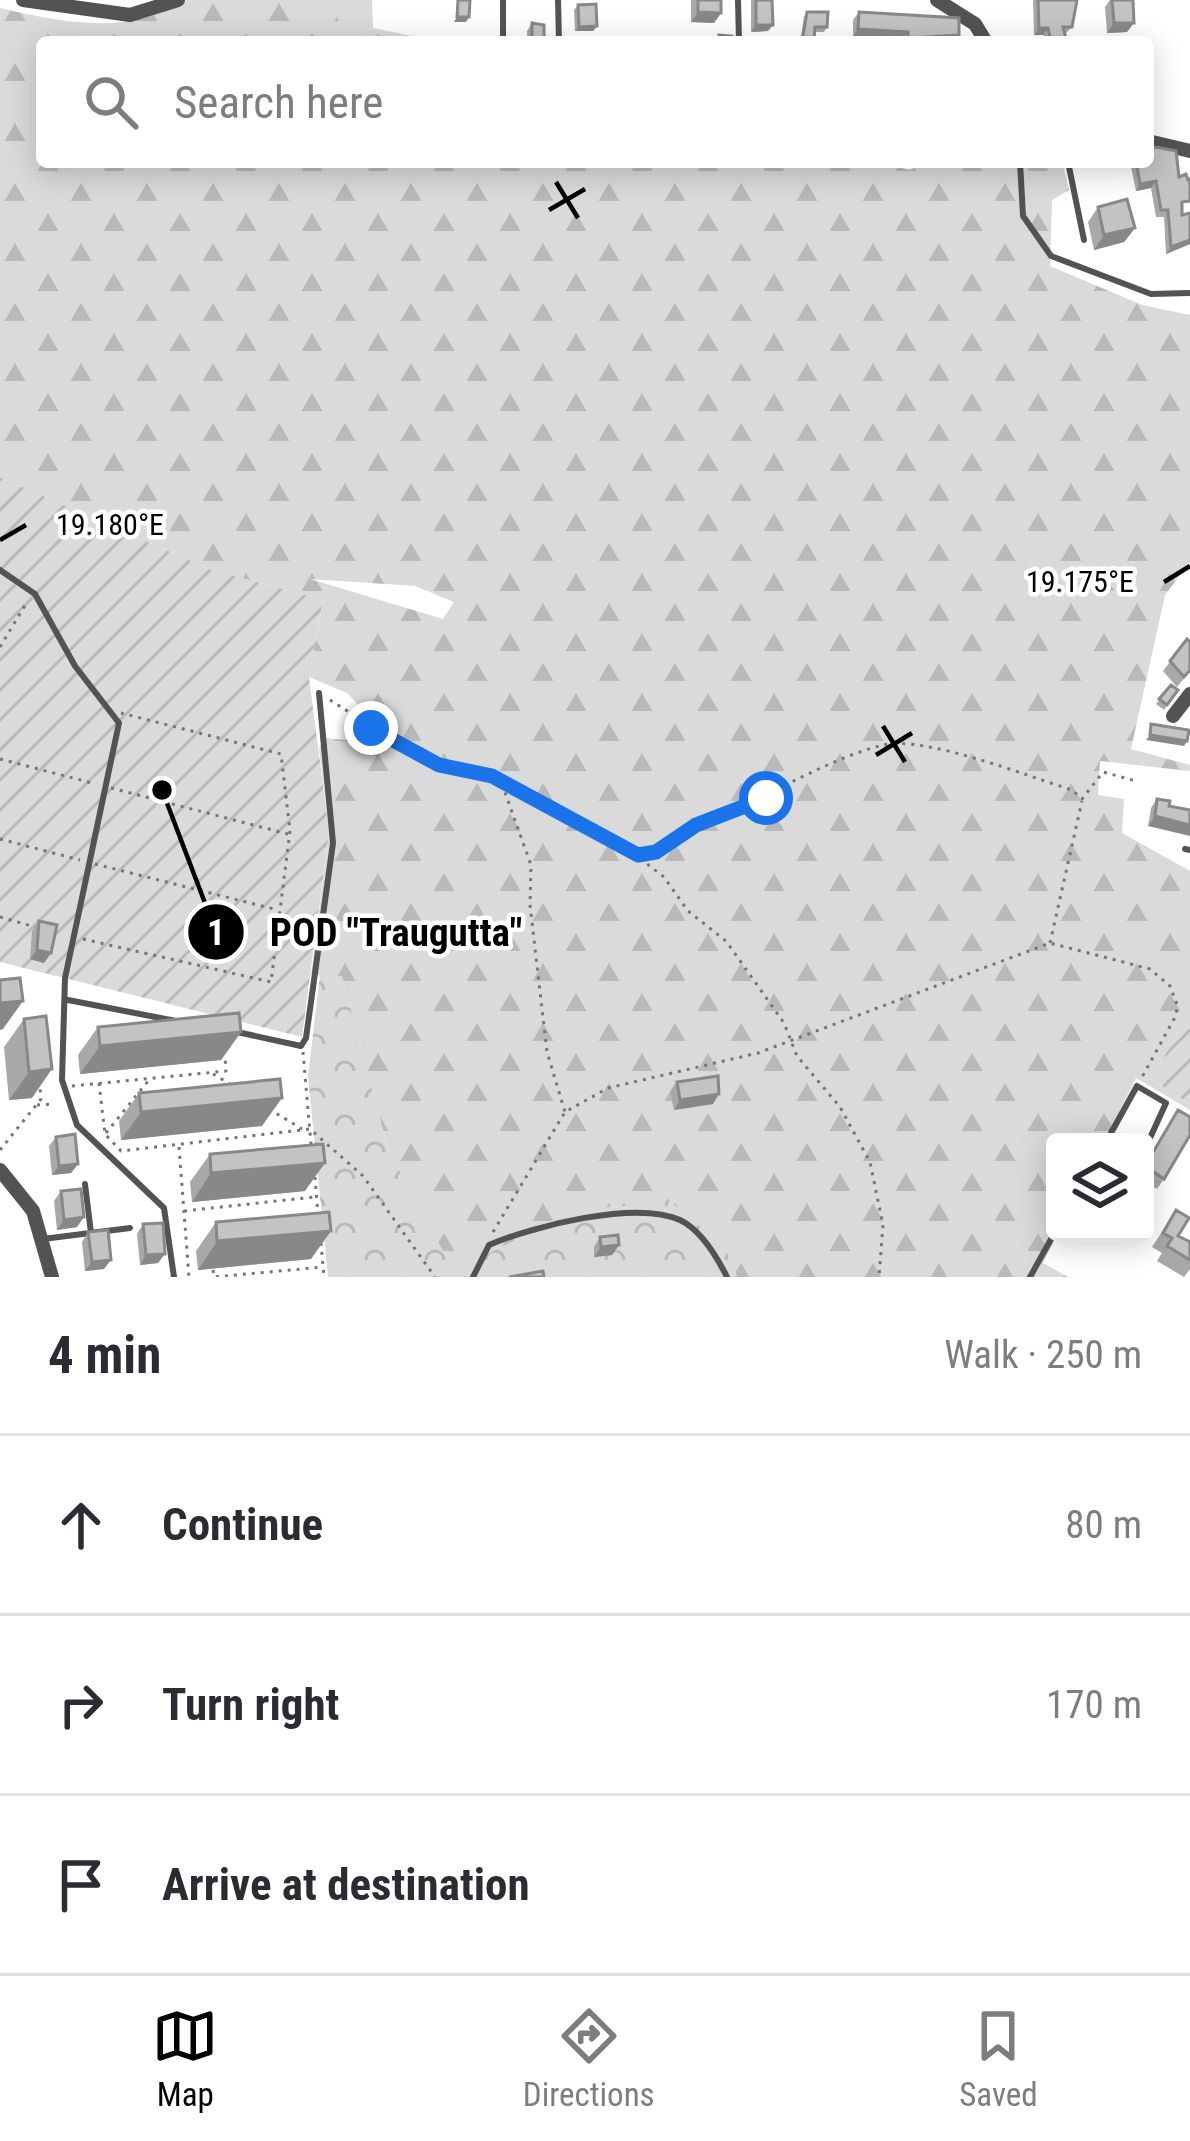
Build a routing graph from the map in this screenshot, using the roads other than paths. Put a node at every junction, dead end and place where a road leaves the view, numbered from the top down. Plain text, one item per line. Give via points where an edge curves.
1 (22, 0) edge
2 (178, 0) edge
3 (503, 0) edge
4 (558, 0) edge
5 (738, 0) edge
6 (937, 0) edge
7 (503, 36) edge
8 (560, 36) edge
9 (739, 36) edge
10 (982, 36) edge
11 (1154, 142) edge
12 (1190, 151) edge
13 (1020, 168) edge
14 (1069, 168) edge
15 (1084, 240) dead end
16 (1190, 293) edge
17 (0, 570) edge
18 (319, 692) road end
19 (1190, 694) edge
20 (1173, 716) dead end
21 (68, 1000) junction
22 (178, 1021) edge
23 (223, 1029) edge
24 (1111, 1133) edge
25 (1152, 1133) edge
26 (0, 1171) edge
27 (85, 1184) dead end
28 (130, 1228) dead end
29 (91, 1233) junction
30 (44, 1238) junction
31 (1050, 1241) edge
32 (52, 1277) edge
33 (174, 1277) edge
34 (473, 1277) edge
35 (727, 1277) edge
36 (1030, 1277) edge

1 - 2 street via 130,15
3 - 7 lane
4 - 8 lane
5 - 9 lane
6 - 10 street
11 - 12 street
13 - 16 lane via 1023,216 1051,256 1151,294
14 - 15 lane
17 - 21 lane via 33,592 120,730 64,978
18 - 23 lane via 332,843 301,1046
19 - 20 street
21 - 22 lane
21 - 33 lane via 64,1087 77,1124 164,1208
24 - 25 lane via 1138,1086 1166,1103
26 - 30 street via 23,1195
27 - 29 lane
28 - 29 lane
29 - 30 lane
30 - 32 street
31 - 36 lane
34 - 35 lane via 489,1245 514,1234 642,1211 684,1222

